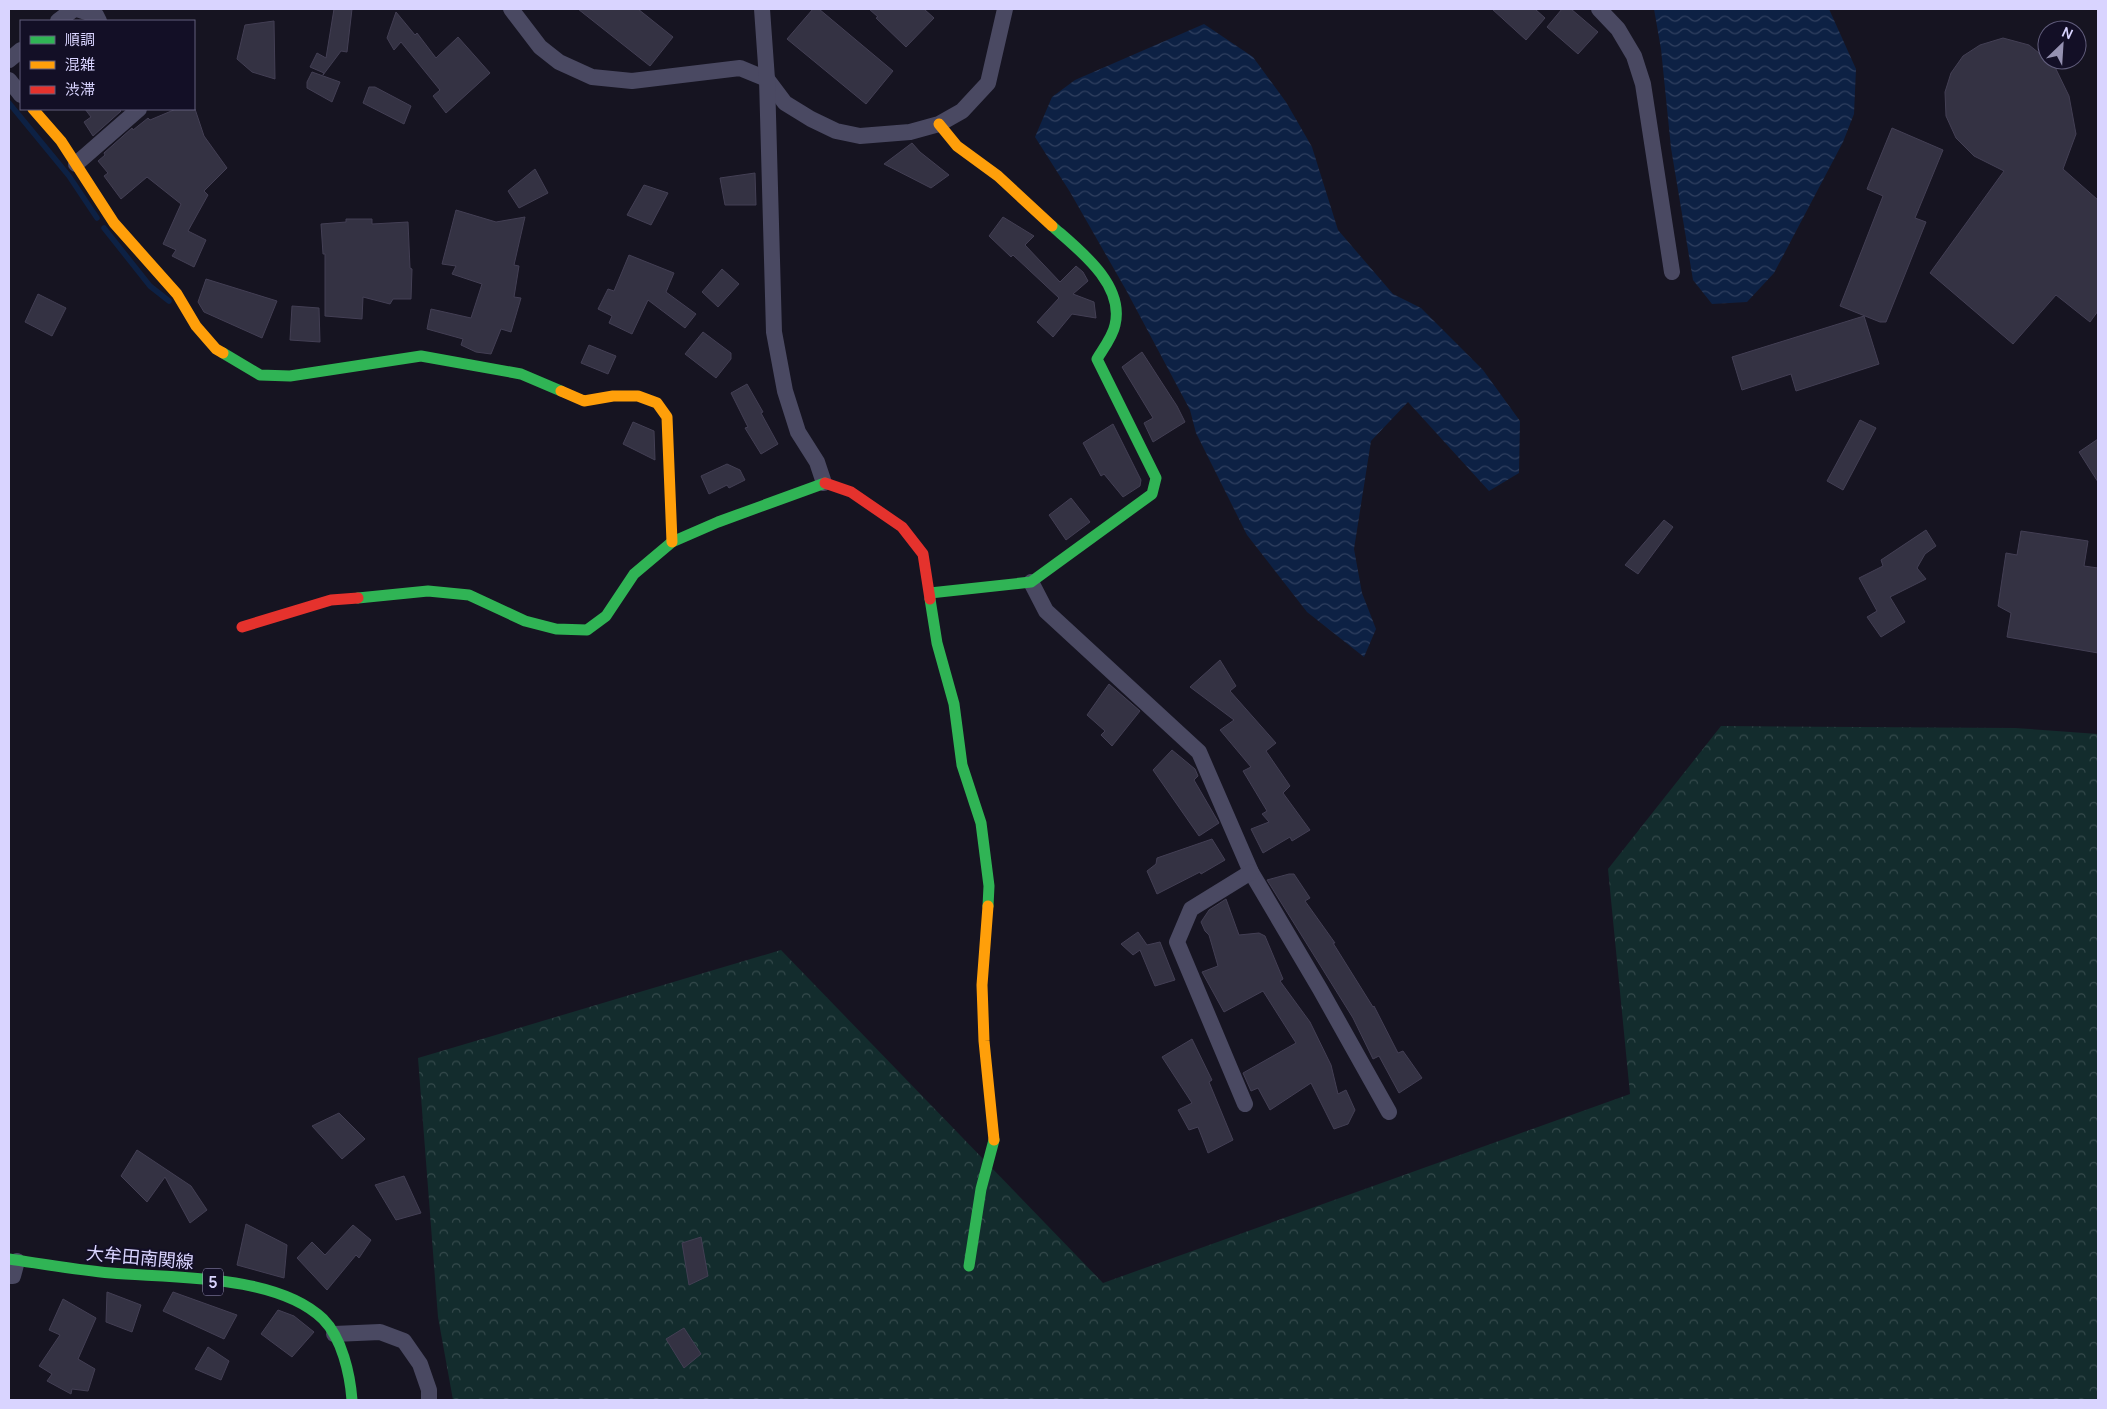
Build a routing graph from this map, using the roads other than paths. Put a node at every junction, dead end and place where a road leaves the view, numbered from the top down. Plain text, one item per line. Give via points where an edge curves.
1 (75, 9) edge
2 (511, 9) edge
3 (762, 9) edge
4 (1005, 9) edge
5 (1599, 9) edge
6 (59, 20) edge
7 (98, 20) edge
8 (20, 51) edge
9 (9, 60) edge
10 (767, 79) junction
11 (9, 80) edge
12 (20, 94) edge
13 (34, 110) edge
14 (138, 110) edge
15 (939, 124) junction
16 (76, 164) junction
17 (1672, 272) dead end
18 (824, 483) junction
19 (672, 542) junction
20 (1031, 582) junction
21 (930, 592) junction
22 (242, 626) dead end
23 (1251, 872) junction
24 (1245, 1104) dead end
25 (1389, 1112) dead end
26 (13, 1260) edge
27 (968, 1266) dead end
28 (9, 1276) edge
29 (334, 1334) junction
30 (352, 1400) edge
31 (429, 1400) edge

1 - 6 street
1 - 7 street via 96,15
2 - 10 street via 540,46 559,62 592,77 632,81 740,68
3 - 10 street
4 - 15 street via 988,83 962,111
5 - 17 street via 1618,29 1634,56 1643,84
8 - 9 street
10 - 15 street via 785,103 836,131 860,136 910,132
10 - 18 street via 774,332 785,391 798,432 817,462
11 - 12 street
13 - 16 street
14 - 16 street
15 - 20 street via 957,146 998,176 1079,250 1110,288 1117,313 1115,327 1097,359 1156,478 1152,494
16 - 19 street via 114,223 177,294 196,326 216,349 260,376 290,376 421,356 521,374 584,401 638,396 657,403 667,417
18 - 19 street
18 - 21 street via 851,492 902,527 923,554
19 - 22 street via 634,574 606,616 587,630 556,629 526,621 469,595 428,591 331,600
20 - 21 street
20 - 23 street via 1046,611 1199,752
21 - 27 street via 937,643 954,704 962,765 980,823 989,886 982,985 994,1140 981,1189
23 - 24 street via 1190,909 1177,942
23 - 25 street
26 - 28 street via 13,1276
26 - 29 street, 大牟田南関線 / 5 via 248,1286 297,1300 322,1318
29 - 30 street, 大牟田南関線 / 5
29 - 31 street via 380,1332 404,1341 420,1364

